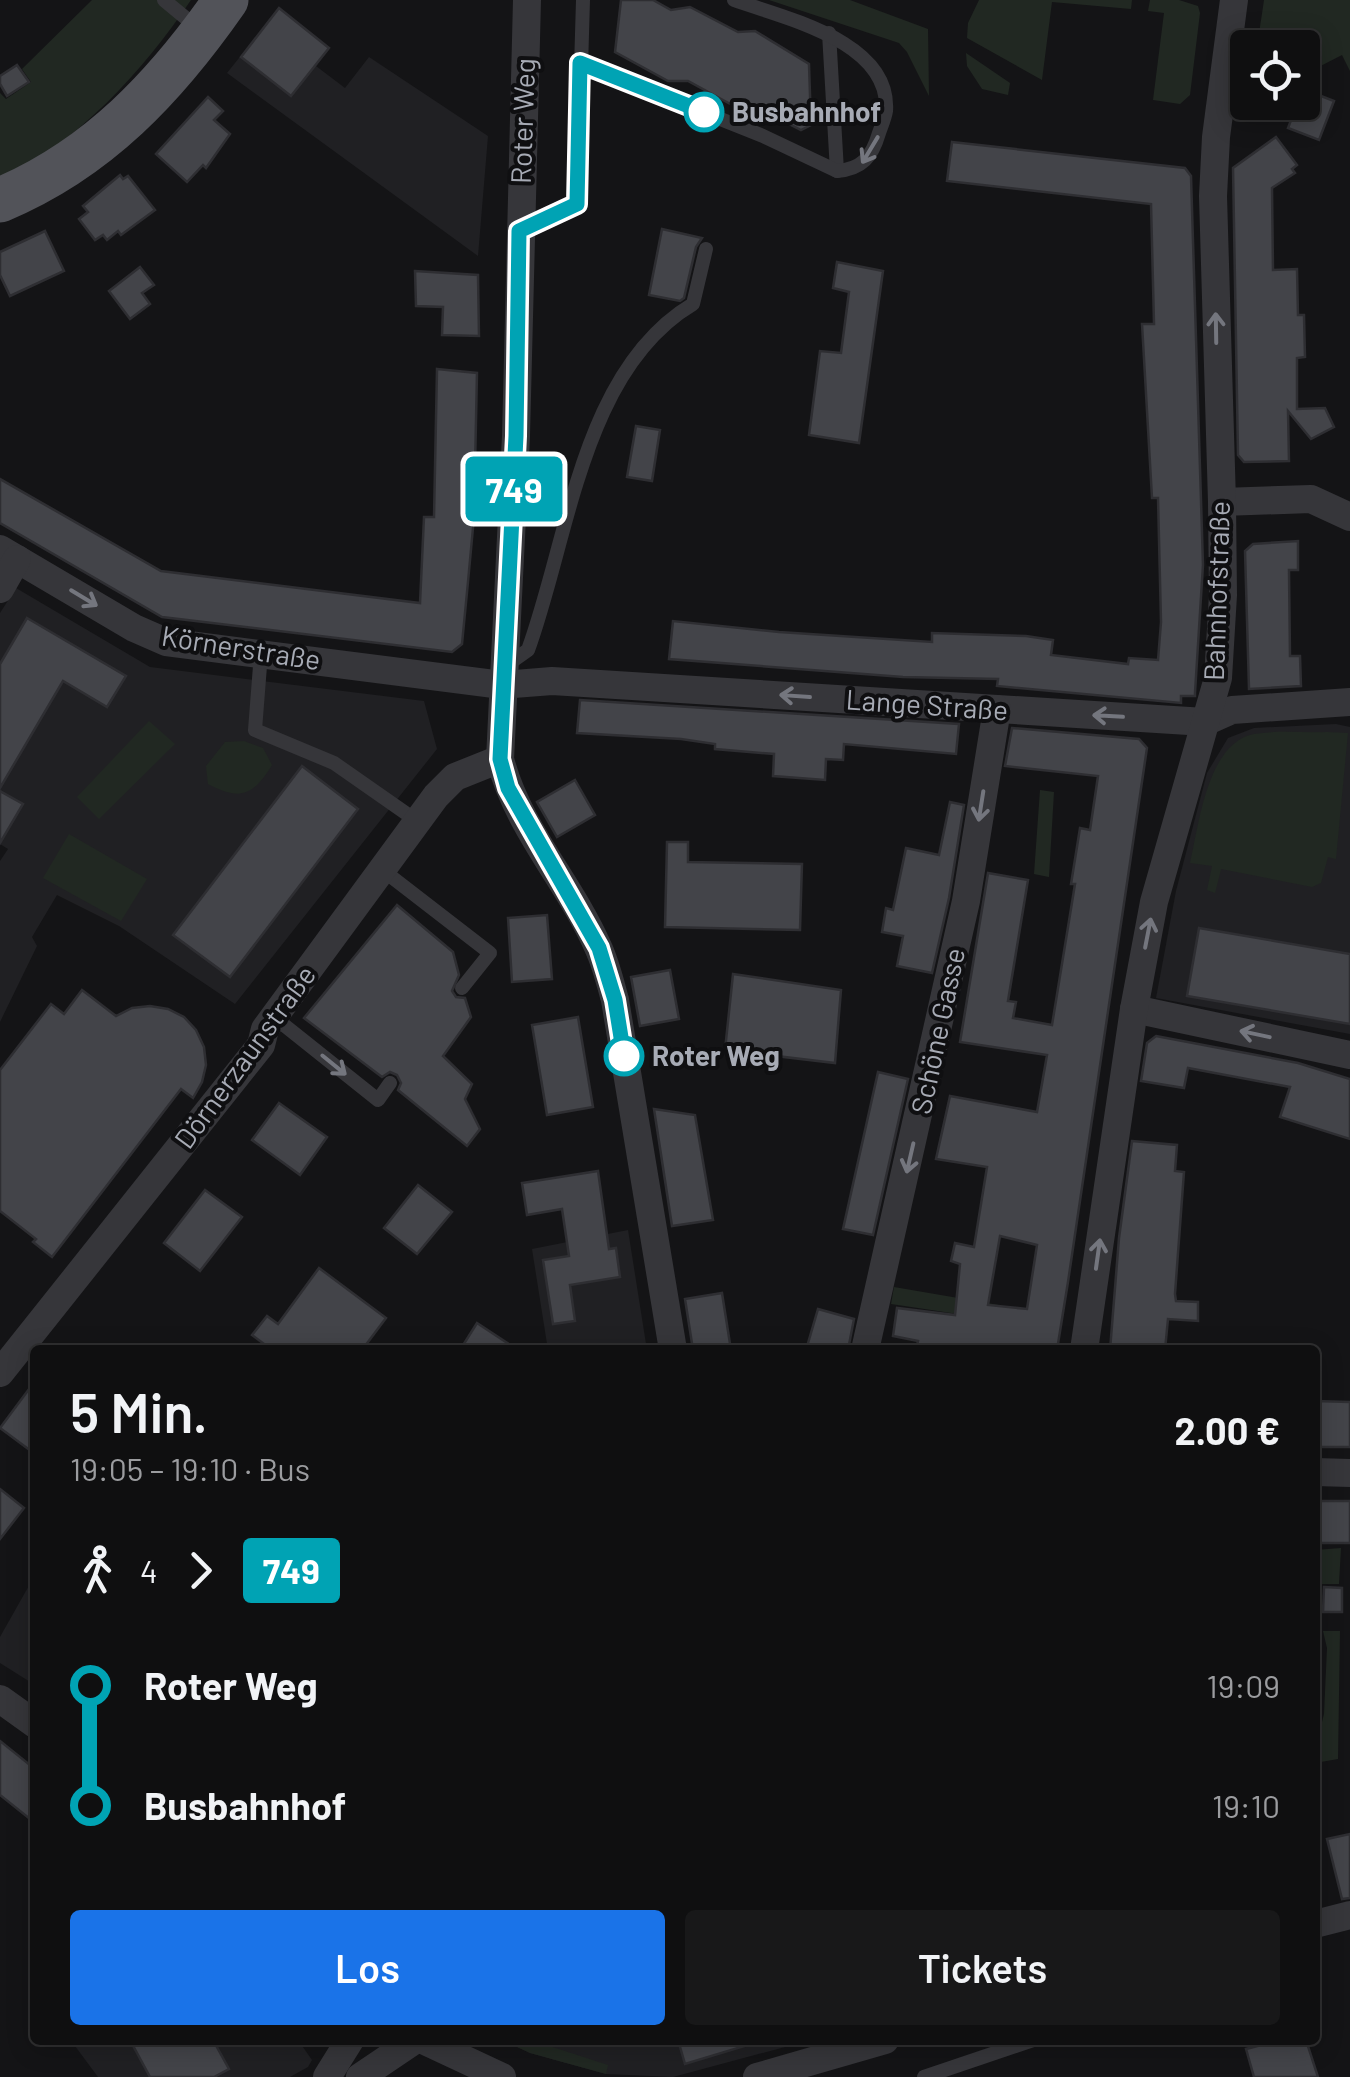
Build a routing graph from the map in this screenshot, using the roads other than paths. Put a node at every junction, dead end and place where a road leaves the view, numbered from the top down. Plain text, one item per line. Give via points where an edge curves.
1 (164, 0) edge
2 (527, 0) edge
3 (583, 0) edge
4 (734, 0) edge
5 (1234, 0) edge
6 (215, 16) edge
7 (829, 32) junction
8 (580, 63) junction
9 (837, 171) junction
10 (0, 200) edge
11 (519, 231) junction
12 (706, 249) dead end
13 (1222, 502) junction
14 (1350, 517) edge
15 (9, 554) edge
16 (0, 588) edge
17 (261, 653) junction
18 (503, 676) junction
19 (1350, 702) edge
20 (997, 710) junction
21 (1205, 722) junction
22 (500, 759) junction
23 (417, 820) junction
24 (380, 868) junction
25 (462, 988) dead end
26 (1134, 1009) junction
27 (274, 1017) junction
28 (1350, 1054) edge
29 (390, 1083) dead end
30 (671, 1345) edge
31 (866, 1345) edge
32 (1085, 1345) edge
33 (0, 1373) edge
34 (1320, 1472) edge
35 (1350, 1473) edge
36 (0, 1699) edge
37 (30, 1720) edge
38 (1350, 1915) edge
39 (1320, 1923) edge
40 (347, 2045) edge
41 (408, 2045) edge
42 (434, 2045) edge
43 (869, 2045) edge
44 (1019, 2045) edge
45 (326, 2077) edge
46 (360, 2077) edge
47 (502, 2077) edge
48 (757, 2077) edge
49 (924, 2077) edge

1 - 6 lane
2 - 11 street, Roter Weg
3 - 8 lane
4 - 7 lane
13 -> 5 street, Bahnhofstraße via 1213,196
6 - 10 main road via 152,96 113,133 66,167
7 - 9 lane
7 -> 9 lane via 873,70 886,110 869,157
8 - 9 lane
8 - 11 lane via 577,204
11 - 18 street, Roter Weg
12 - 18 lane via 693,304 640,350 588,445 538,623 528,650
13 - 14 street via 1310,499
13 - 21 street, Bahnhofstraße via 1218,678
15 - 16 street
15 -> 17 street, Körnerstraße via 166,642
17 - 18 street, Körnerstraße
17 - 23 lane via 255,730 334,763
20 -> 18 street, Lange Straße
18 - 22 street, Roter Weg
19 - 21 street, Lange Straße via 1232,710
21 -> 20 street, Lange Straße
20 -> 31 street, Schöne Gasse via 966,901
26 -> 21 street, Bahnhofstraße via 1154,902
22 - 23 street, Dörnerzaunstraße via 454,776
22 - 30 street, Roter Weg via 508,788 607,970
23 - 24 street, Dörnerzaunstraße
24 - 25 lane via 490,953
24 - 27 street, Dörnerzaunstraße
28 -> 26 street
32 -> 26 street, Bahnhofstraße
27 -> 29 lane via 378,1100
27 - 33 street, Dörnerzaunstraße via 260,1045
34 - 35 street
36 - 37 street
38 - 39 street
40 - 45 street
41 - 46 street
42 - 47 street
43 - 48 street
44 - 49 lane

